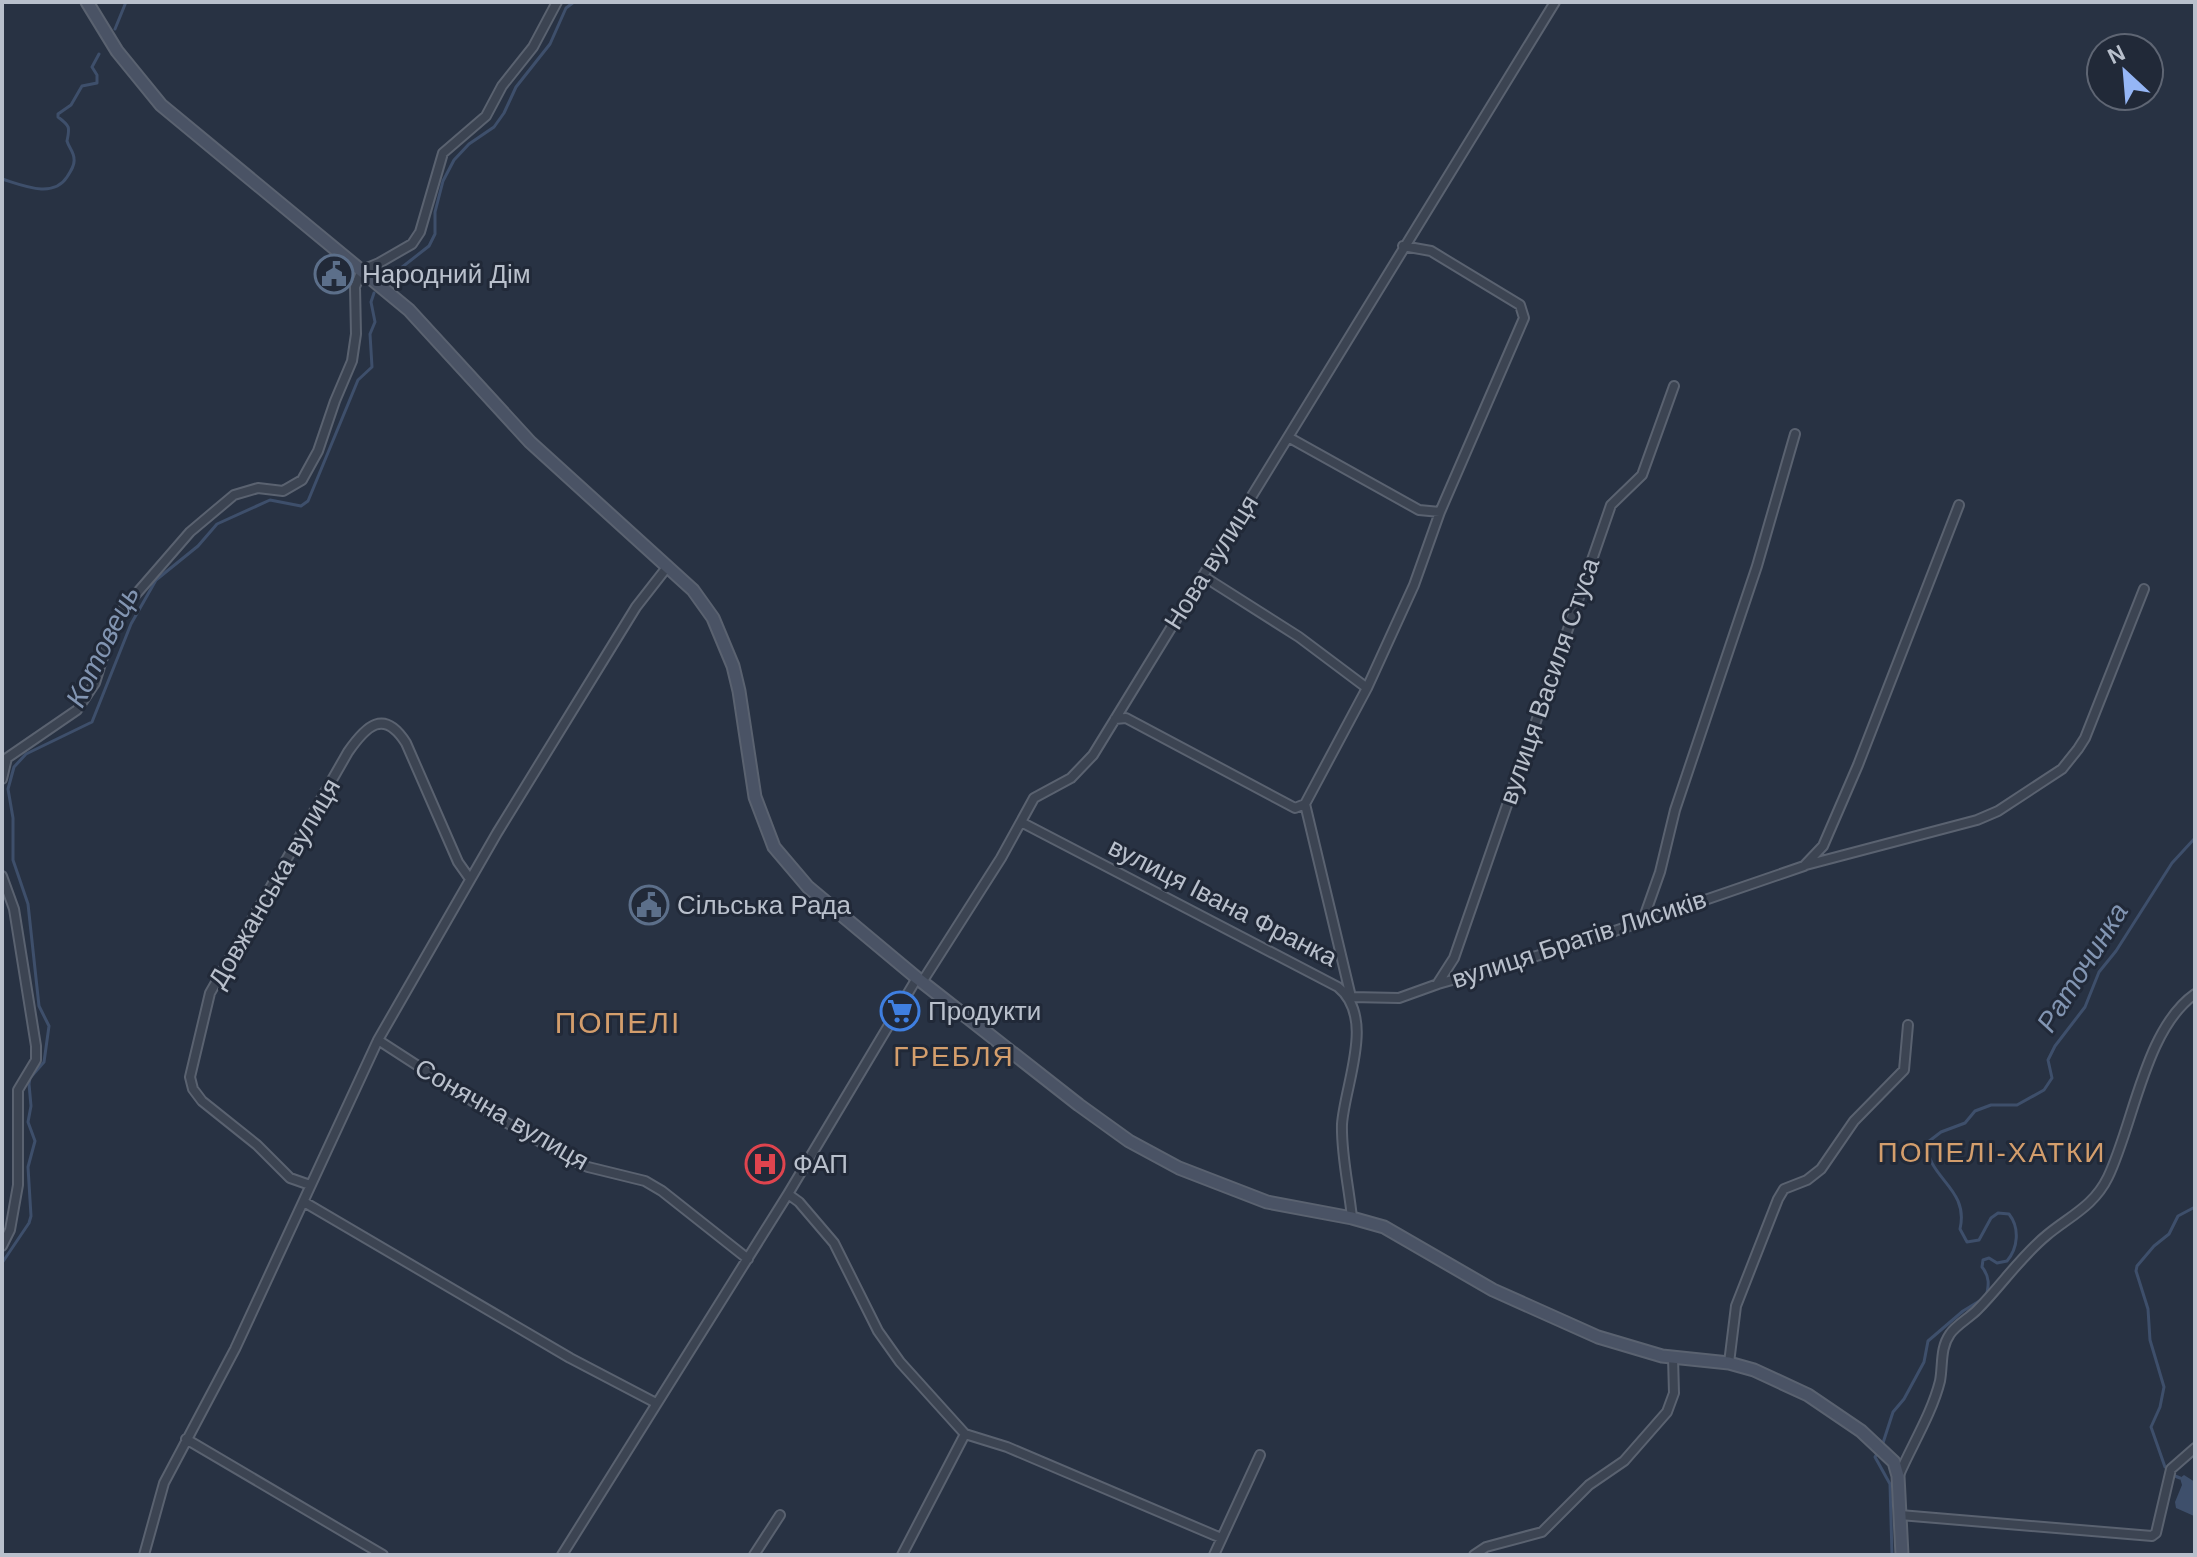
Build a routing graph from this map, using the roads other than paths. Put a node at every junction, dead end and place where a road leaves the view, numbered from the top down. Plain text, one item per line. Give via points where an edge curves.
1 (87, 2) edge
2 (557, 2) edge
3 (1555, 2) edge
4 (1403, 246) junction
5 (362, 270) junction
6 (1674, 386) dead end
7 (1795, 434) dead end
8 (1288, 437) junction
9 (1959, 505) dead end
10 (1440, 512) junction
11 (668, 566) junction
12 (1203, 576) junction
13 (2144, 589) dead end
14 (1367, 688) junction
15 (1115, 719) junction
16 (2, 779) edge
17 (1305, 804) junction
18 (1295, 808) junction
19 (1306, 815) junction
20 (1021, 822) junction
21 (1804, 866) junction
22 (2, 876) edge
23 (470, 879) junction
24 (1643, 920) junction
25 (920, 980) junction
26 (1438, 984) junction
27 (2195, 994) edge
28 (1351, 997) junction
29 (1908, 1025) dead end
30 (378, 1040) junction
31 (310, 1185) junction
32 (788, 1194) junction
33 (304, 1202) junction
34 (1352, 1218) junction
35 (2, 1246) edge
36 (748, 1259) junction
37 (1673, 1357) junction
38 (1729, 1363) junction
39 (656, 1403) junction
40 (965, 1434) junction
41 (186, 1439) junction
42 (2195, 1448) edge
43 (1260, 1455) dead end
44 (1898, 1476) junction
45 (780, 1515) dead end
46 (1900, 1515) junction
47 (1221, 1538) junction
48 (144, 1555) edge
49 (383, 1555) edge
50 (562, 1555) edge
51 (754, 1555) edge
52 (902, 1555) edge
53 (1214, 1555) edge
54 (1474, 1555) edge
55 (1902, 1555) edge

1 - 5 main road via 148,90 201,140
2 - 5 street via 486,116 443,153 412,244
3 - 4 street, Нова вулиця
4 - 8 street, Нова вулиця
4 - 10 street via 1431,251 1520,305 1524,318
5 - 11 main road via 409,310 530,442
5 - 16 street via 355,287 352,361 302,480 283,491 258,488 234,495 190,532 118,618 95,683 77,710 7,758
6 - 26 street, вулиця Василя Стуса via 1642,475 1611,505 1454,958
7 - 24 street
8 - 10 street via 1419,510
8 - 12 street, Нова вулиця
9 - 21 street via 1858,765 1823,846
10 - 14 street
11 - 23 street via 636,607
11 - 25 main road via 713,618 733,666 755,797 774,847 808,887
12 - 14 street
12 - 15 street, Нова вулиця
13 - 21 street, вулиця Братів Лисиків via 2085,738 2062,769 1977,820
14 - 17 street
15 - 18 street via 1126,718
15 - 20 street, Нова вулиця via 1083,767 1034,798
17 - 18 street
17 - 19 street
18 - 19 street
19 - 28 street
20 - 25 street, Нова вулиця
20 - 28 street, вулиця Івана Франка
21 - 24 street, вулиця Братів Лисиків
22 - 35 street via 14,909 36,1046 36,1060 18,1090 18,1185
23 - 30 street
23 - 31 street, Довжанська вулиця via 398,730 389,724 370,727 348,752 210,993 190,1077 202,1101 290,1178
24 - 26 street, вулиця Братів Лисиків
25 - 32 street
25 - 34 main road via 1079,1105 1159,1158 1267,1202
26 - 28 street, вулиця Братів Лисиків via 1399,998
27 - 44 street via 2169,1021 2097,1197 2047,1235 1950,1334 1940,1381
28 - 34 street, вулиця Івана Франка via 1354,1066 1342,1121
29 - 38 street via 1904,1070 1854,1121 1821,1169 1784,1189 1778,1199 1736,1306
30 - 31 street
30 - 36 street, Сонячна вулиця via 574,1161 662,1191
31 - 33 street
32 - 36 street
32 - 40 street via 834,1243 878,1331 900,1362
33 - 39 street
33 - 41 street
34 - 37 main road via 1384,1227 1523,1305 1598,1337
36 - 39 street
37 - 38 main road
37 - 54 street via 1674,1393 1667,1412 1624,1461 1589,1485 1542,1532
38 - 44 main road via 1808,1395 1870,1438 1894,1462
39 - 50 street
40 - 47 street
40 - 52 street
41 - 48 street via 164,1483
41 - 49 street
42 - 46 street via 2171,1469 2152,1536
43 - 47 street
44 - 46 main road
45 - 51 street
46 - 55 main road
47 - 53 street

